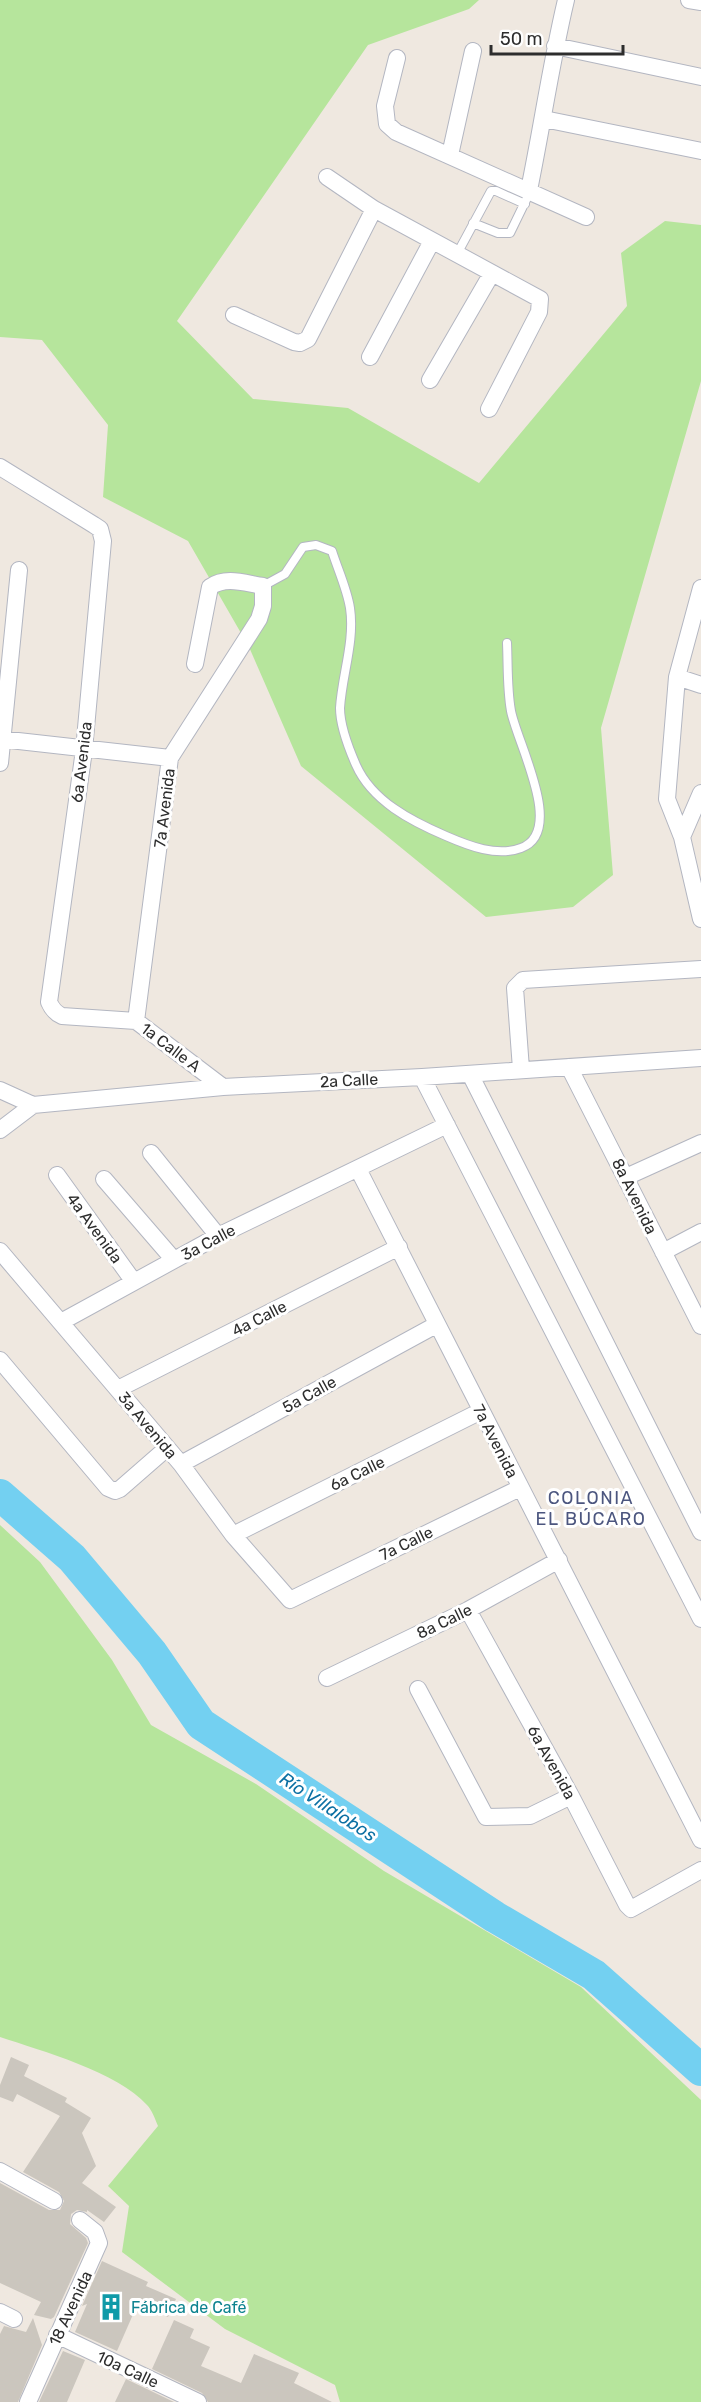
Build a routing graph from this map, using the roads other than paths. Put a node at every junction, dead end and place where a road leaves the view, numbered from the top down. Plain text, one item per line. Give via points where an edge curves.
1 (566, 0) edge
2 (689, 0) edge
3 (701, 2) edge
4 (555, 46) junction
5 (473, 51) dead end
6 (397, 58) dead end
7 (701, 77) edge
8 (544, 119) junction
9 (701, 151) edge
10 (450, 155) junction
11 (327, 177) dead end
12 (527, 197) junction
13 (374, 209) junction
14 (586, 217) dead end
15 (473, 223) junction
16 (432, 242) junction
17 (457, 254) junction
18 (492, 273) junction
19 (234, 315) dead end
20 (370, 357) dead end
21 (430, 380) dead end
22 (489, 409) dead end
23 (0, 467) edge
24 (19, 570) dead end
25 (264, 586) junction
26 (701, 588) edge
27 (507, 642) dead end
28 (195, 664) dead end
29 (677, 676) junction
30 (701, 685) edge
31 (1, 739) edge
32 (84, 750) junction
33 (170, 758) junction
34 (0, 763) edge
35 (701, 793) edge
36 (682, 837) junction
37 (701, 919) edge
38 (701, 969) edge
39 (50, 1002) joint
40 (136, 1021) junction
41 (701, 1058) edge
42 (569, 1066) junction
43 (520, 1069) junction
44 (470, 1074) junction
45 (422, 1077) junction
46 (223, 1087) junction
47 (0, 1090) edge
48 (33, 1105) junction
49 (447, 1125) junction
50 (0, 1131) edge
51 (701, 1143) edge
52 (151, 1153) dead end
53 (358, 1168) junction
54 (57, 1175) dead end
55 (626, 1177) junction
56 (104, 1179) dead end
57 (701, 1233) edge
58 (218, 1236) junction
59 (399, 1246) junction
60 (0, 1251) edge
61 (663, 1252) junction
62 (174, 1260) junction
63 (134, 1282) junction
64 (699, 1319) edge
65 (61, 1322) junction
66 (436, 1324) junction
67 (0, 1360) edge
68 (118, 1389) junction
69 (481, 1411) junction
70 (167, 1448) junction
71 (182, 1464) junction
72 (520, 1488) junction
73 (701, 1532) edge
74 (232, 1535) junction
75 (559, 1560) junction
76 (292, 1598) joint
77 (468, 1610) junction
78 (701, 1619) edge
79 (327, 1678) dead end
80 (418, 1689) dead end
81 (571, 1796) junction
82 (701, 1840) edge
83 (701, 1870) edge
84 (0, 2171) edge
85 (54, 2201) dead end
86 (80, 2220) dead end
87 (57, 2335) junction
88 (28, 2402) edge
89 (198, 2402) edge

1 - 4 street
2 - 3 street
4 - 7 street
4 - 8 street
5 - 10 street
6 - 10 street via 385,106 387,124 396,132
8 - 9 street
8 - 12 street
10 - 12 street
11 - 13 street
12 - 14 street
12 - 15 lane via 491,191
12 - 15 lane via 510,233 498,233
13 - 16 street
13 - 19 street via 308,339 294,342
15 - 17 lane
16 - 17 street
16 - 20 street
17 - 18 street
18 - 21 street
18 - 22 street via 537,296 540,305
23 - 32 street, 6a Avenida via 100,529 103,541
24 - 31 street
25 - 27 lane via 285,574 303,547 316,545 332,551 350,609 349,653 340,711 356,766 379,799 388,805 427,828 495,852 527,846 536,837 542,820 540,802 511,711
25 - 28 street via 226,580 210,587
25 - 33 street, 7a Avenida via 259,619
26 - 29 street
29 - 30 street
29 - 36 street via 667,799
31 - 32 street
31 - 34 street
32 - 33 street
32 - 39 street, 6a Avenida
33 - 40 street, 7a Avenida
35 - 36 street
36 - 37 street
38 - 43 street via 523,980 515,988
39 - 40 street, 1a Calle A via 56,1014 62,1016
40 - 46 street, 1a Calle A
41 - 42 street, 2a Calle
42 - 43 street, 2a Calle
42 - 55 street, 8a Avenida
43 - 44 street, 2a Calle
44 - 45 street, 2a Calle
44 - 73 street
45 - 46 street, 2a Calle
45 - 49 street
46 - 48 street, 2a Calle
47 - 48 street, 2a Calle
48 - 50 street
49 - 53 street, 3a Calle
49 - 78 street
51 - 55 street
52 - 58 street
53 - 58 street, 3a Calle
53 - 59 street, 7a Avenida
54 - 63 street, 4a Avenida
55 - 61 street, 8a Avenida
56 - 62 street
57 - 61 street
58 - 62 street, 3a Calle
59 - 66 street, 7a Avenida
59 - 68 street, 4a Calle
60 - 65 street, 3a Avenida
61 - 64 street, 8a Avenida
62 - 63 street, 3a Calle
63 - 65 street, 3a Calle
65 - 68 street, 3a Avenida
66 - 69 street, 7a Avenida
66 - 71 street, 5a Calle
67 - 70 street via 108,1488 120,1489
68 - 70 street, 3a Avenida
69 - 72 street, 7a Avenida
69 - 74 street, 6a Calle
70 - 71 street, 3a Avenida
71 - 74 street, 3a Avenida
72 - 75 street, 7a Avenida
72 - 76 street, 7a Calle
74 - 76 street, 3a Avenida via 286,1598
75 - 77 street, 8a Calle
75 - 82 street, 7a Avenida
77 - 79 street, 8a Calle
77 - 81 street, 6a Avenida
80 - 81 street via 486,1817 530,1816
81 - 83 street, 6a Avenida via 631,1910
84 - 85 street
86 - 87 street, 18 Avenida via 95,2232 99,2242
87 - 88 street, 18 Avenida
87 - 89 street, 10a Calle

